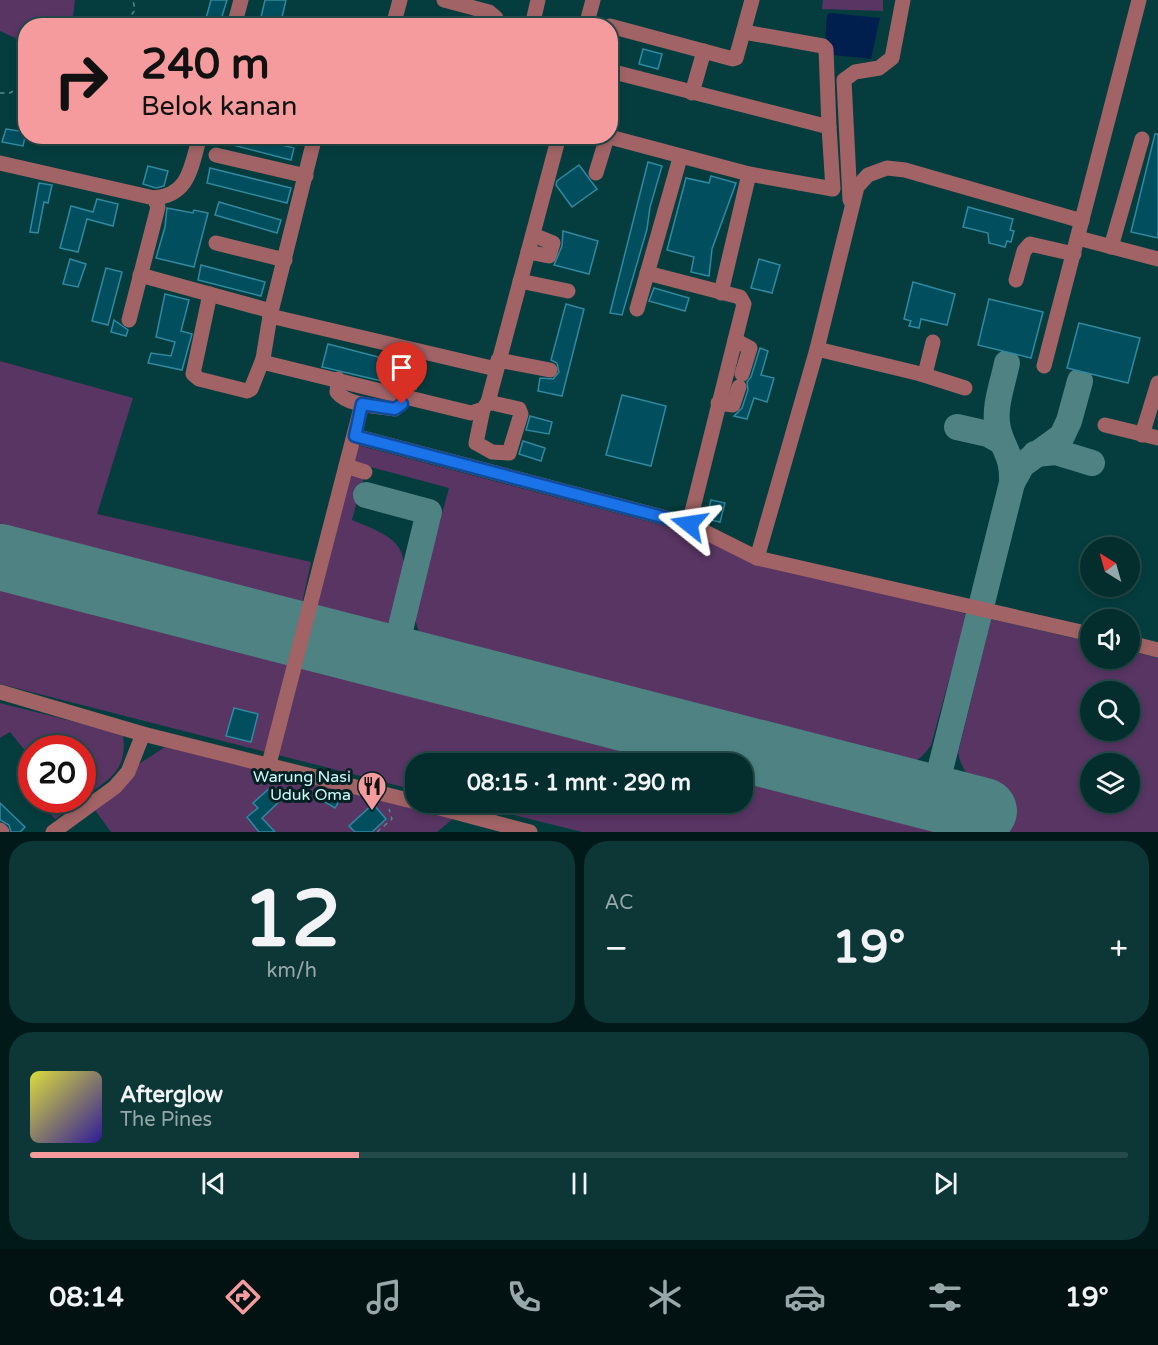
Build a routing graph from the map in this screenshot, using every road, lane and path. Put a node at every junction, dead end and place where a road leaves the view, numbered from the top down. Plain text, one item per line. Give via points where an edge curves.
1 (133, 0) edge
2 (400, 0) edge
3 (444, 0) edge
4 (538, 0) edge
5 (593, 0) edge
6 (903, 0) edge
7 (1139, 0) edge
8 (747, 1) edge
9 (236, 3) edge
10 (129, 18) edge
11 (235, 18) edge
12 (395, 18) edge
13 (496, 18) edge
14 (534, 18) edge
15 (588, 18) edge
16 (618, 28) edge
17 (744, 32) junction
18 (704, 51) junction
19 (618, 73) edge
20 (18, 88) edge
21 (0, 93) edge
22 (692, 93) junction
23 (829, 127) junction
24 (1142, 139) dead end
25 (618, 140) edge
26 (198, 144) edge
27 (313, 144) edge
28 (555, 144) edge
29 (604, 144) edge
30 (216, 155) dead end
31 (680, 158) junction
32 (0, 163) edge
33 (596, 173) dead end
34 (748, 174) junction
35 (306, 176) junction
36 (154, 198) junction
37 (850, 212) junction
38 (1082, 221) junction
39 (533, 235) junction
40 (1078, 238) junction
41 (216, 243) dead end
42 (1112, 247) junction
43 (528, 252) junction
44 (1074, 254) junction
45 (285, 260) junction
46 (1158, 260) edge
47 (647, 273) junction
48 (140, 275) junction
49 (1016, 280) dead end
50 (520, 281) junction
51 (568, 291) dead end
52 (721, 292) junction
53 (210, 294) junction
54 (637, 309) dead end
55 (270, 313) junction
56 (129, 320) dead end
57 (735, 340) junction
58 (933, 342) dead end
59 (817, 349) junction
60 (263, 359) junction
61 (497, 365) junction
62 (1044, 366) dead end
63 (550, 370) dead end
64 (921, 374) junction
65 (338, 379) junction
66 (1158, 383) edge
67 (965, 388) dead end
68 (405, 396) junction
69 (362, 404) junction
70 (718, 404) junction
71 (1105, 426) dead end
72 (1142, 435) junction
73 (355, 436) junction
74 (1158, 438) edge
75 (346, 466) junction
76 (365, 471) dead end
77 (689, 524) junction
78 (757, 558) junction
79 (1080, 632) edge
80 (1140, 646) edge
81 (1158, 650) edge
82 (0, 692) edge
83 (144, 734) junction
84 (269, 764) junction
85 (384, 794) junction
86 (405, 799) edge
87 (458, 813) edge
88 (53, 832) edge
89 (377, 832) edge
90 (530, 832) edge

1 - 10 path via 135,10
2 - 12 street
3 - 13 street via 489,12
4 - 14 street
5 - 15 street
6 - 37 street via 892,58 879,68 855,72 844,80
7 - 38 street
8 - 17 street
9 - 11 street
16 - 18 street
17 - 18 street via 736,58
17 - 23 street via 826,49
18 - 22 street
19 - 22 street
20 - 21 path
22 - 23 street
23 - 34 street via 833,189
24 - 42 street
25 - 31 street
26 - 36 street via 187,178 178,191 169,197
27 - 35 street
28 - 39 street
29 - 33 street
30 - 35 street
31 - 34 street
31 - 47 street
32 - 36 street
34 - 52 street
35 - 45 street
36 - 48 street via 158,207
37 - 38 street via 857,187 868,175 886,168 905,170
37 - 59 street
38 - 40 street
39 - 43 street
39 - 43 street via 553,243 549,256
40 - 42 street
40 - 44 street
41 - 45 street
42 - 46 street
43 - 50 street
44 - 49 street via 1030,244 1024,251
44 - 62 street
45 - 55 street
47 - 52 street
47 - 54 street
48 - 53 street
48 - 56 street
50 - 51 street
50 - 61 street
52 - 57 street via 740,297 744,304
53 - 55 street
53 - 60 street via 193,374 247,391
55 - 60 street
55 - 61 street
57 - 70 street
57 - 70 street via 750,348 733,405
58 - 64 street via 926,370
59 - 64 street
59 - 78 street
60 - 65 street via 266,363
61 - 63 street
61 - 68 street via 485,406 471,413
64 - 67 street
65 - 68 street
65 - 69 street via 337,392 341,397
66 - 72 street
68 - 69 street via 395,409
69 - 73 street
70 - 77 street
71 - 72 street
72 - 74 street
73 - 75 street
73 - 77 street
75 - 76 street
75 - 84 street via 273,727
77 - 78 street
78 - 79 street
80 - 81 street
82 - 83 street
83 - 84 street
83 - 88 street via 128,772 115,787
84 - 85 street
85 - 86 street
85 - 89 path via 392,819
87 - 90 street

